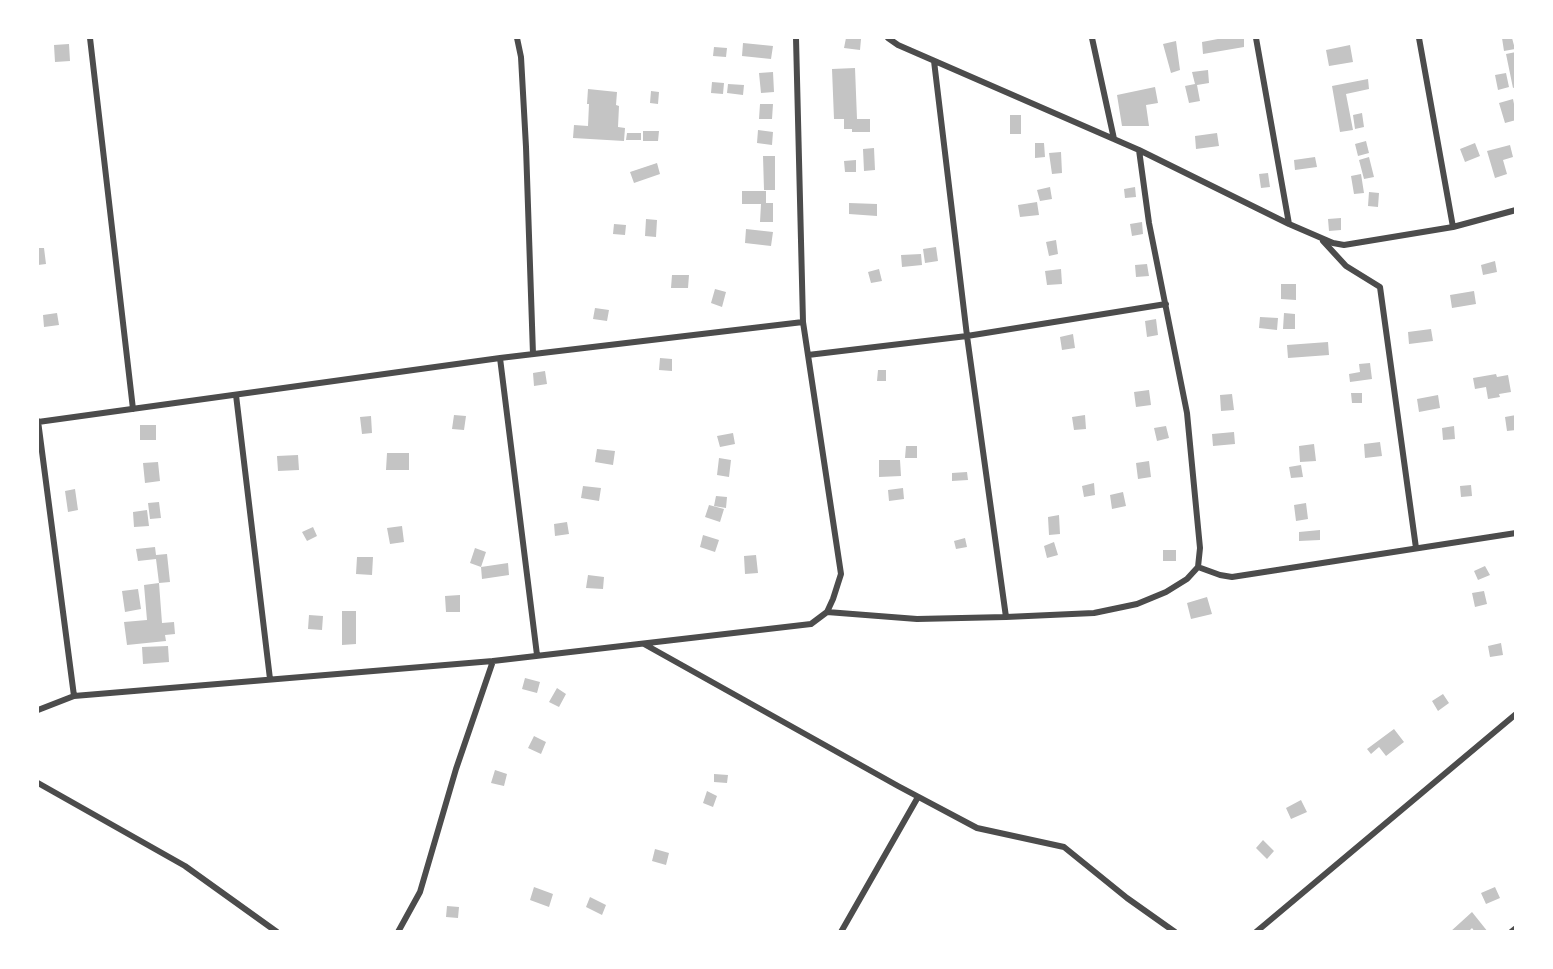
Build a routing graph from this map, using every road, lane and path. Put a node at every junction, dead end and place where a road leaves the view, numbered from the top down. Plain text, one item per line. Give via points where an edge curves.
1 (90, 38) edge
2 (517, 38) edge
3 (796, 38) edge
4 (888, 38) edge
5 (1092, 38) edge
6 (1257, 38) edge
7 (1419, 38) edge
8 (934, 61) junction
9 (1114, 139) junction
10 (1139, 150) junction
11 (1515, 210) edge
12 (1289, 224) junction
13 (1453, 227) junction
14 (1320, 238) junction
15 (1166, 304) junction
16 (803, 322) junction
17 (967, 336) junction
18 (533, 354) junction
19 (808, 355) junction
20 (501, 358) junction
21 (236, 395) junction
22 (133, 409) junction
23 (38, 422) edge
24 (1515, 533) edge
25 (1416, 548) junction
26 (1198, 567) junction
27 (827, 612) junction
28 (1006, 617) junction
29 (644, 643) junction
30 (537, 656) junction
31 (492, 661) junction
32 (270, 679) junction
33 (74, 696) junction
34 (38, 710) edge
35 (1515, 714) edge
36 (38, 783) edge
37 (918, 797) junction
38 (1515, 928) edge
39 (277, 932) edge
40 (398, 932) edge
41 (842, 932) edge
42 (1175, 932) edge
43 (1256, 932) edge
44 (1511, 932) edge

1 - 22 street
2 - 18 street via 526,147
3 - 16 street
4 - 8 street
5 - 9 street
6 - 12 street
7 - 13 street
8 - 9 street
8 - 17 street
9 - 10 street
10 - 12 street
10 - 15 street
11 - 13 street
12 - 14 street
13 - 14 street via 1344,245
14 - 25 street via 1346,266 1380,287
15 - 17 street
15 - 26 street via 1187,413 1200,548
16 - 18 street
16 - 19 street
17 - 19 street
17 - 28 street
18 - 20 street
19 - 27 street via 841,574
20 - 21 street
20 - 30 street
21 - 22 street
21 - 32 street
22 - 23 street
23 - 33 street
24 - 25 street
25 - 26 street via 1232,577
26 - 28 street via 1166,592 1137,604 1094,613
27 - 28 street via 917,619
27 - 29 street via 811,624
29 - 30 street
29 - 37 street
30 - 31 street
31 - 32 street
31 - 40 street via 420,892
32 - 33 street
33 - 34 street
35 - 43 street
36 - 39 street via 184,866
37 - 41 street
37 - 42 street via 977,828 1064,847
38 - 44 street

